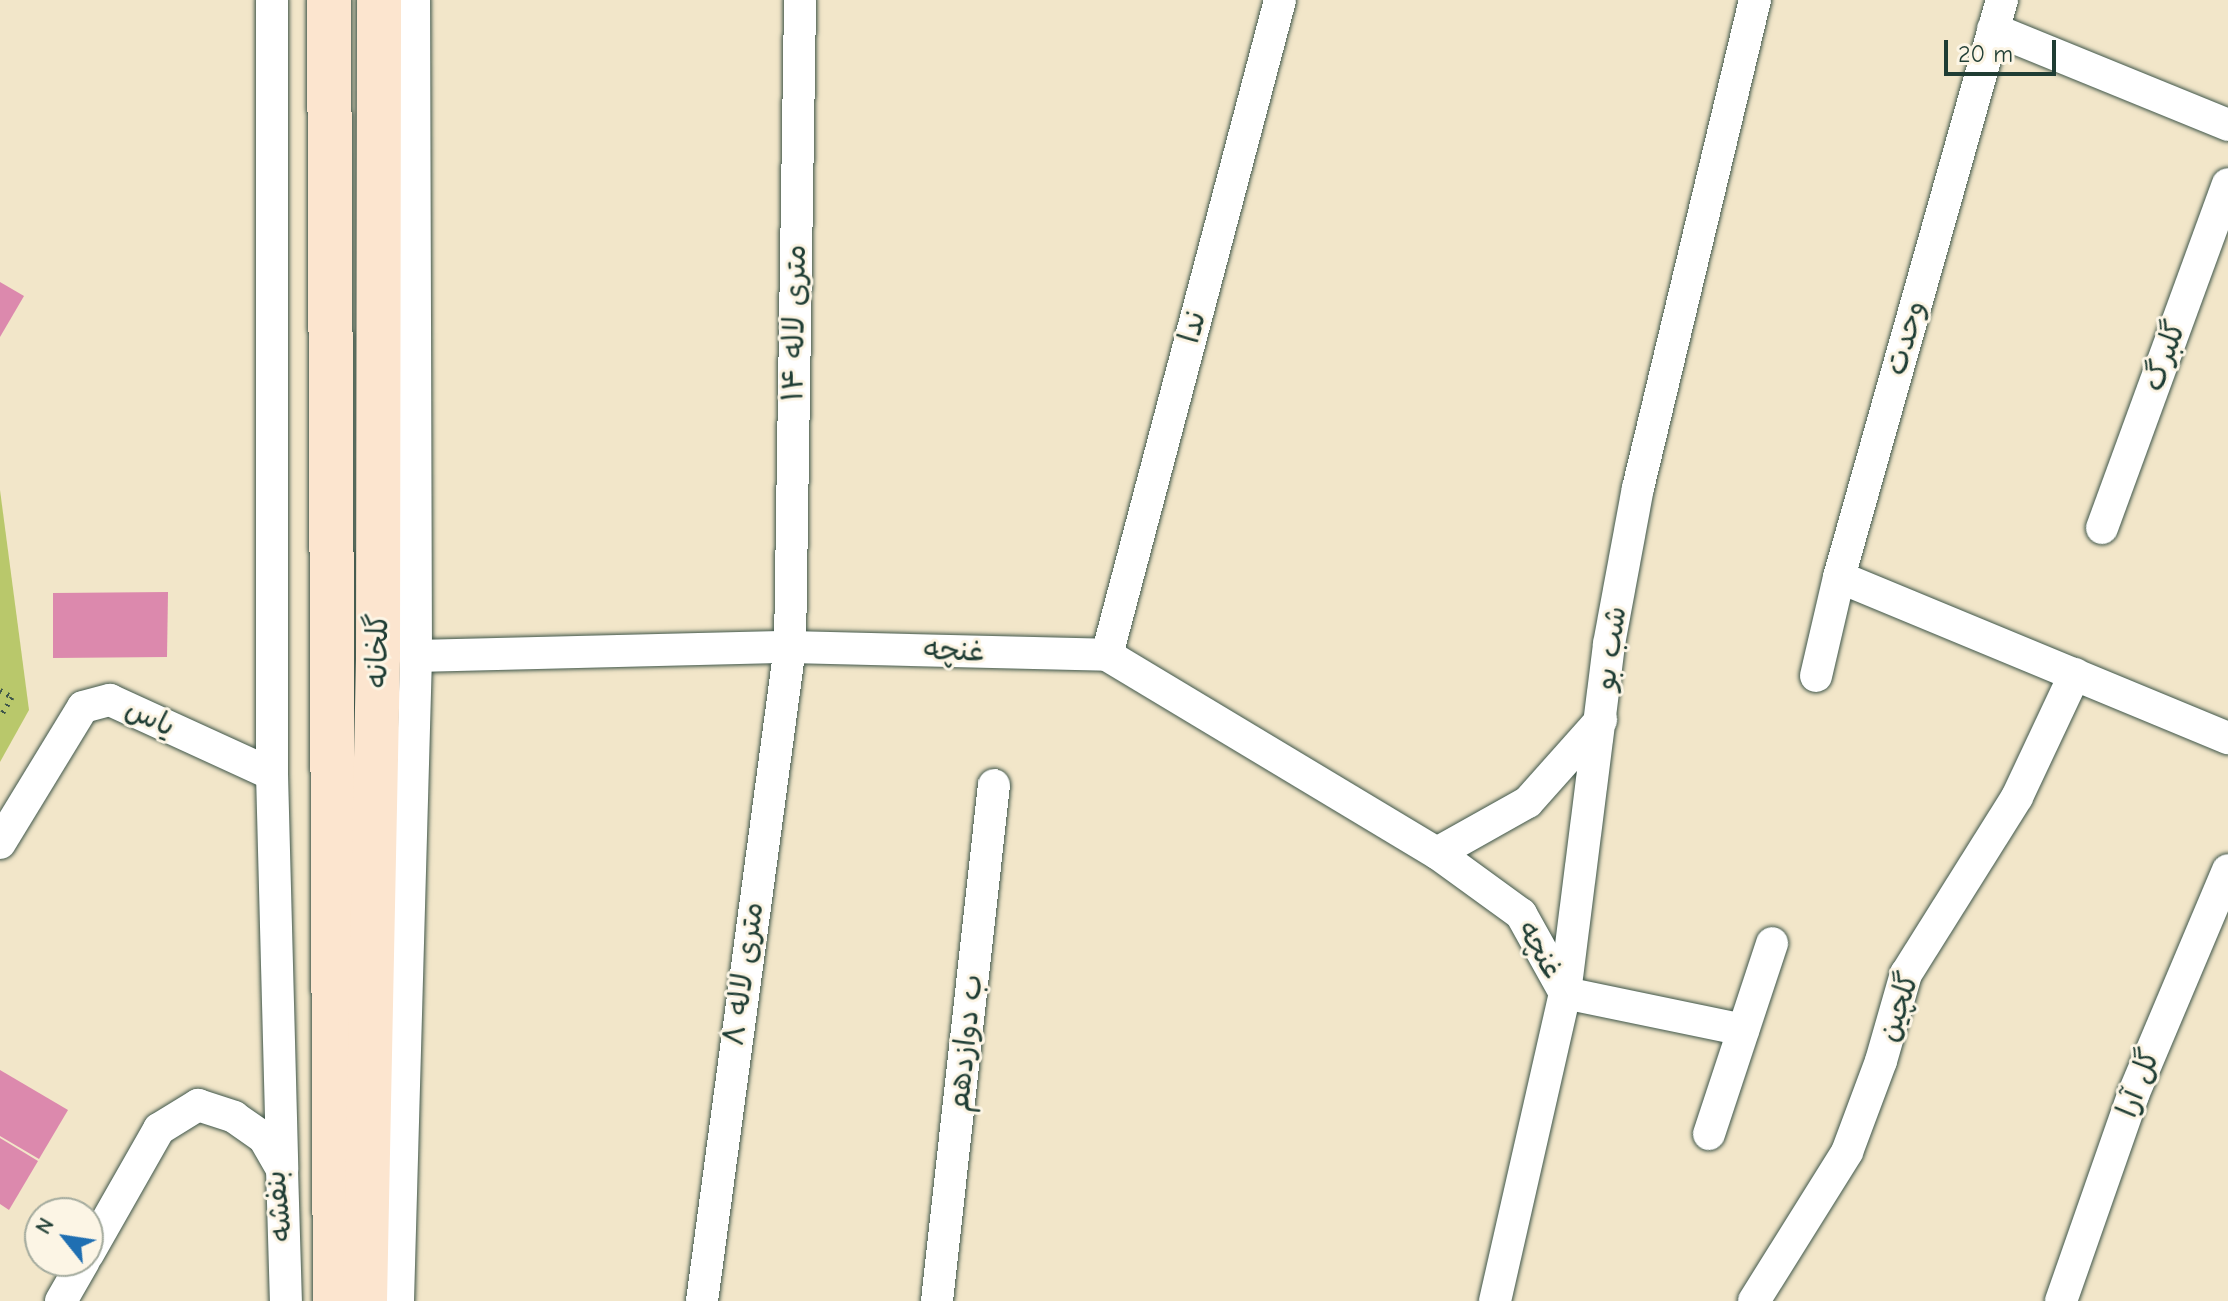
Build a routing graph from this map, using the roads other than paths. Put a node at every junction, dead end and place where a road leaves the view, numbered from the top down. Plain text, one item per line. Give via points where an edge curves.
1 (272, 0) edge
2 (329, 0) edge
3 (379, 0) edge
4 (414, 0) edge
5 (800, 0) edge
6 (1280, 0) edge
7 (1755, 0) edge
8 (1997, 15) edge
9 (2228, 125) edge
10 (2228, 184) edge
11 (2102, 528) dead end
12 (1839, 577) junction
13 (790, 647) junction
14 (1107, 655) junction
15 (416, 656) junction
16 (2075, 674) junction
17 (1816, 676) dead end
18 (1601, 720) junction
19 (2228, 738) edge
20 (272, 774) junction
21 (994, 785) dead end
22 (0, 843) edge
23 (1437, 853) junction
24 (2228, 870) edge
25 (1772, 943) dead end
26 (1565, 993) junction
27 (1743, 1030) junction
28 (1709, 1134) dead end
29 (282, 1169) junction
30 (104, 1226) edge
31 (75, 1277) edge
32 (61, 1301) edge
33 (286, 1301) edge
34 (335, 1301) edge
35 (365, 1301) edge
36 (398, 1301) edge
37 (702, 1301) edge
38 (937, 1301) edge
39 (1495, 1301) edge
40 (1754, 1301) edge
41 (2061, 1301) edge

1 - 20 street
2 - 34 main road, گلخانه
3 - 35 main road, گلخانه via 379,642
4 - 15 street
5 - 13 street, ۱۴ متری لاله
6 - 14 street, ندا
7 - 18 street, شب بو via 1638,488
8 - 9 street
8 - 12 street, وحدت
10 - 11 street, گلبرگ
12 - 16 street
12 - 17 street, وحدت
13 - 14 street, غنچه
13 - 15 street, غنچه
13 - 37 street, ۸ متری لاله
14 - 23 street, غنچه
15 - 36 street
16 - 19 street
16 - 40 street, گلچین via 2017,797 1906,974 1847,1152
18 - 23 street via 1528,802
18 - 26 street, شب بو
20 - 22 street, یاس via 110,700 83,707
20 - 29 street
21 - 38 street, ب دوازدهم
23 - 26 street, غنچه via 1521,914
24 - 41 street, گل آرا via 2133,1095
25 - 27 street
26 - 27 street
26 - 39 street, شب بو
27 - 28 street
29 - 30 street, بنفشه via 264,1138 234,1117 198,1105 159,1129
29 - 33 street, بنفشه
31 - 32 street

